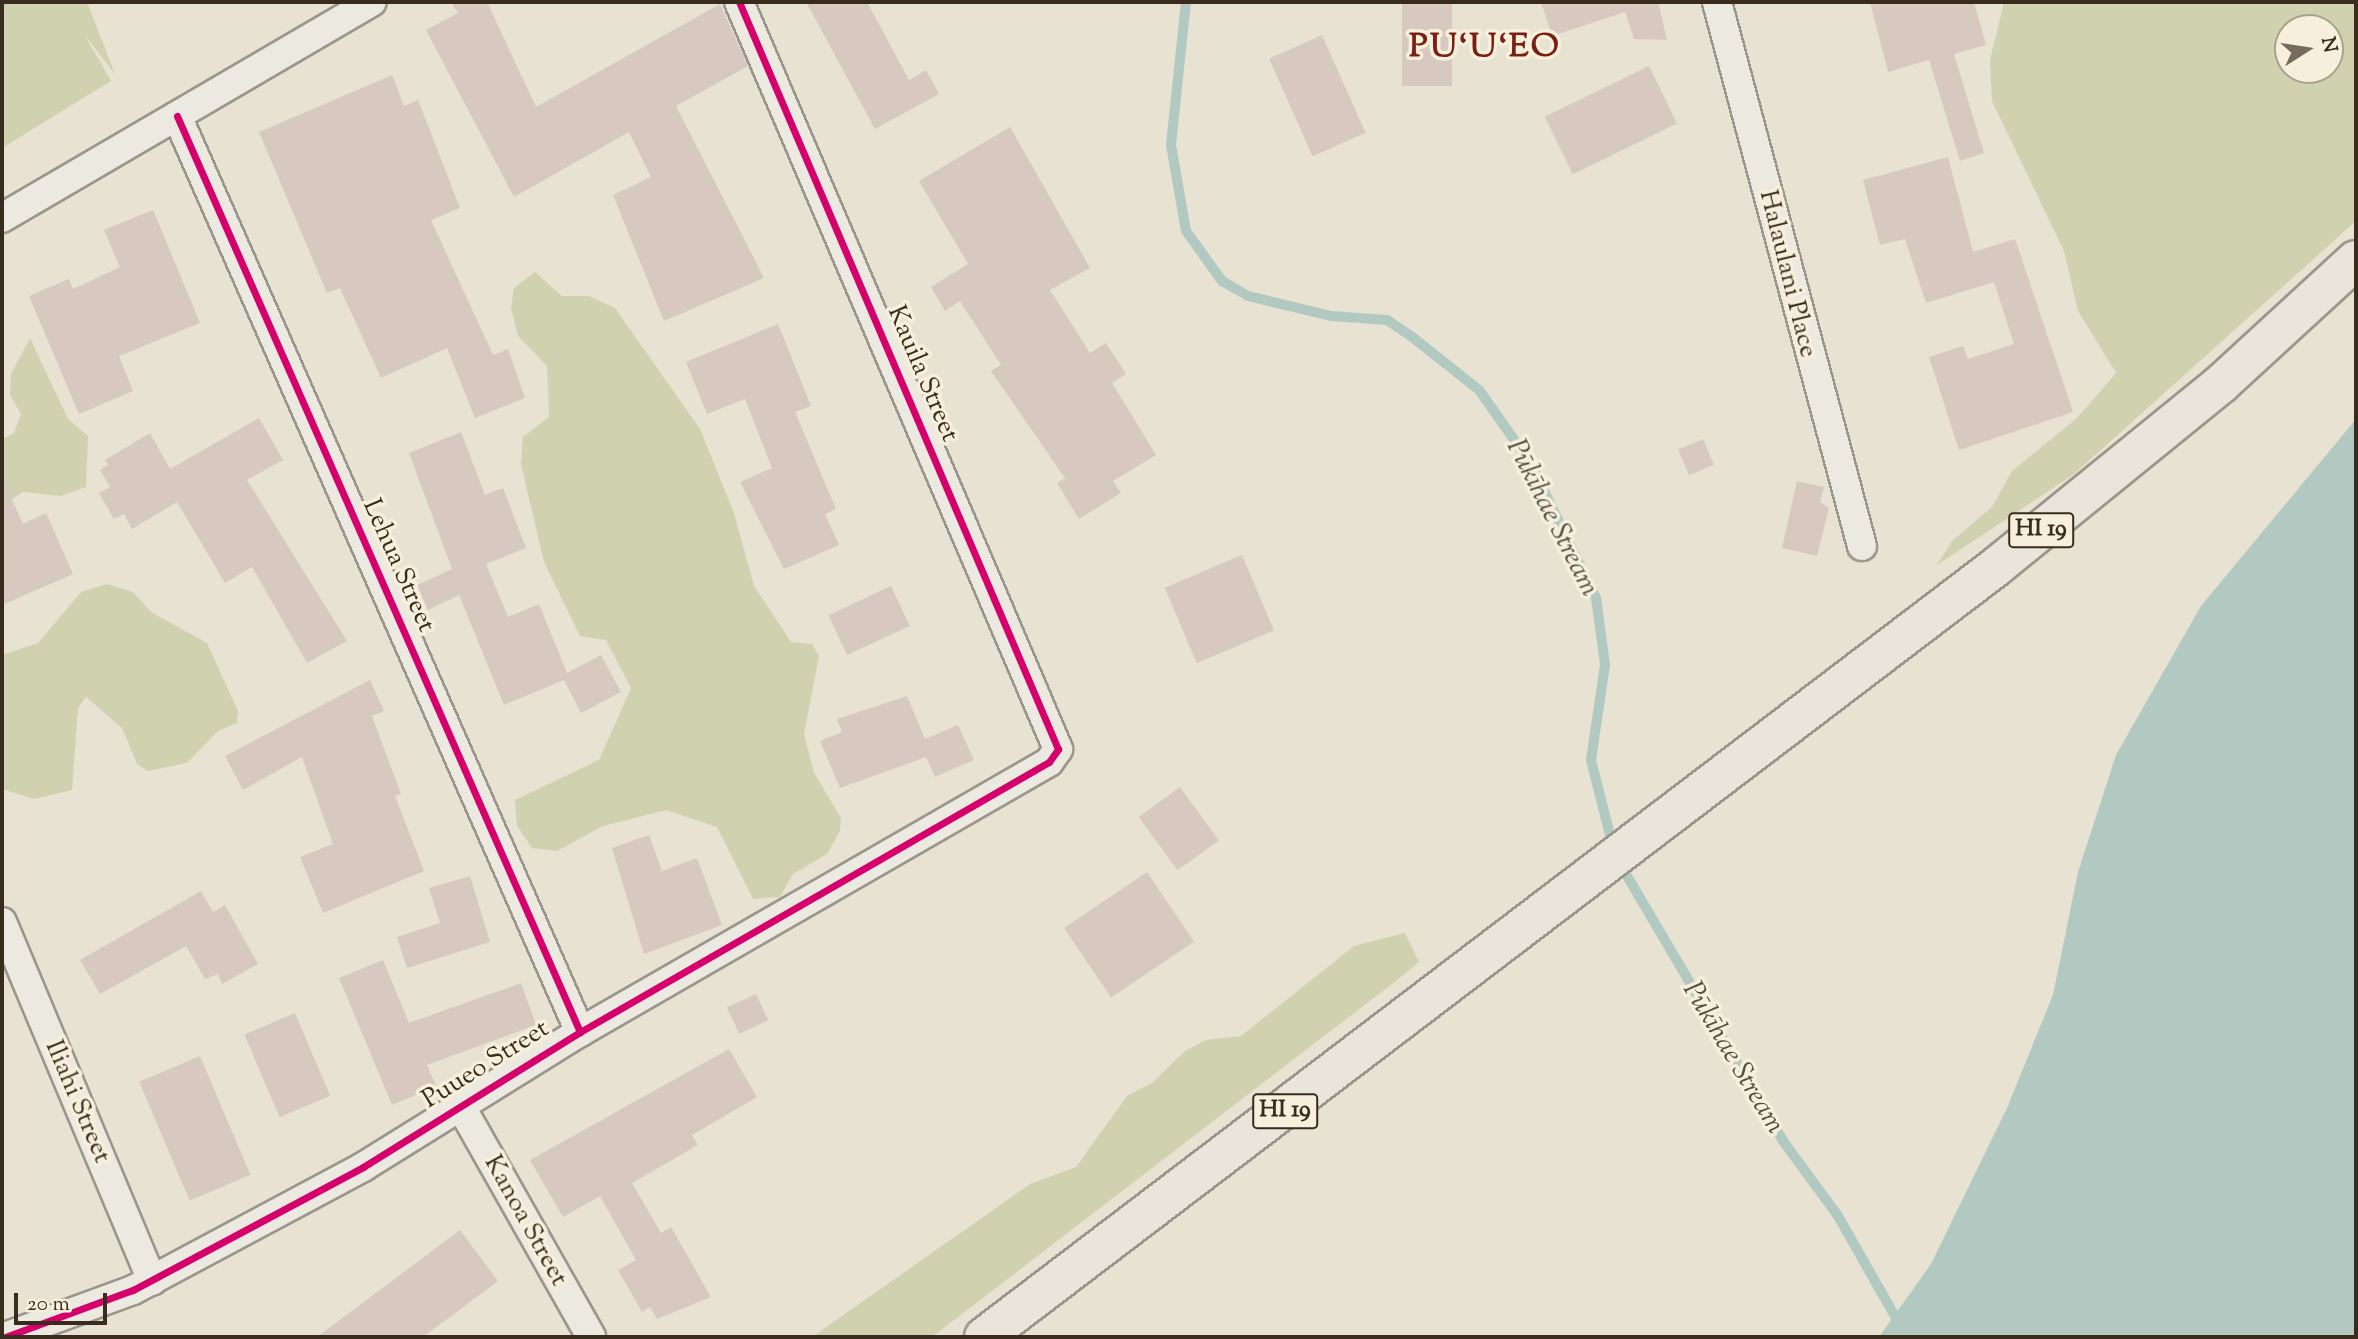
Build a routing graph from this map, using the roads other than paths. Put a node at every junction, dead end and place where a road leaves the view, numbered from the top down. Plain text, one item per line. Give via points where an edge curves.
1 (372, 2) edge
2 (739, 2) edge
3 (1717, 2) edge
4 (177, 116) junction
5 (2, 218) edge
6 (2356, 260) edge
7 (1862, 546) dead end
8 (1049, 762) joint
9 (2, 922) edge
10 (580, 1032) junction
11 (460, 1105) junction
12 (152, 1281) junction
13 (5, 1337) edge
14 (591, 1337) edge
15 (984, 1337) edge

1 - 4 street
2 - 8 street, Kauila Street via 1056,736 1058,749
3 - 7 street, Halaulani Place
4 - 5 street
4 - 10 street, Lehua Street
6 - 15 main road, HI 19 via 2221,384 1997,566
8 - 10 street, Puueo Street
9 - 12 street, Iliahi Street
10 - 11 street, Puueo Street
11 - 12 street, Puueo Street via 363,1167
11 - 14 street, Kanoa Street
12 - 13 street, Puueo Street

